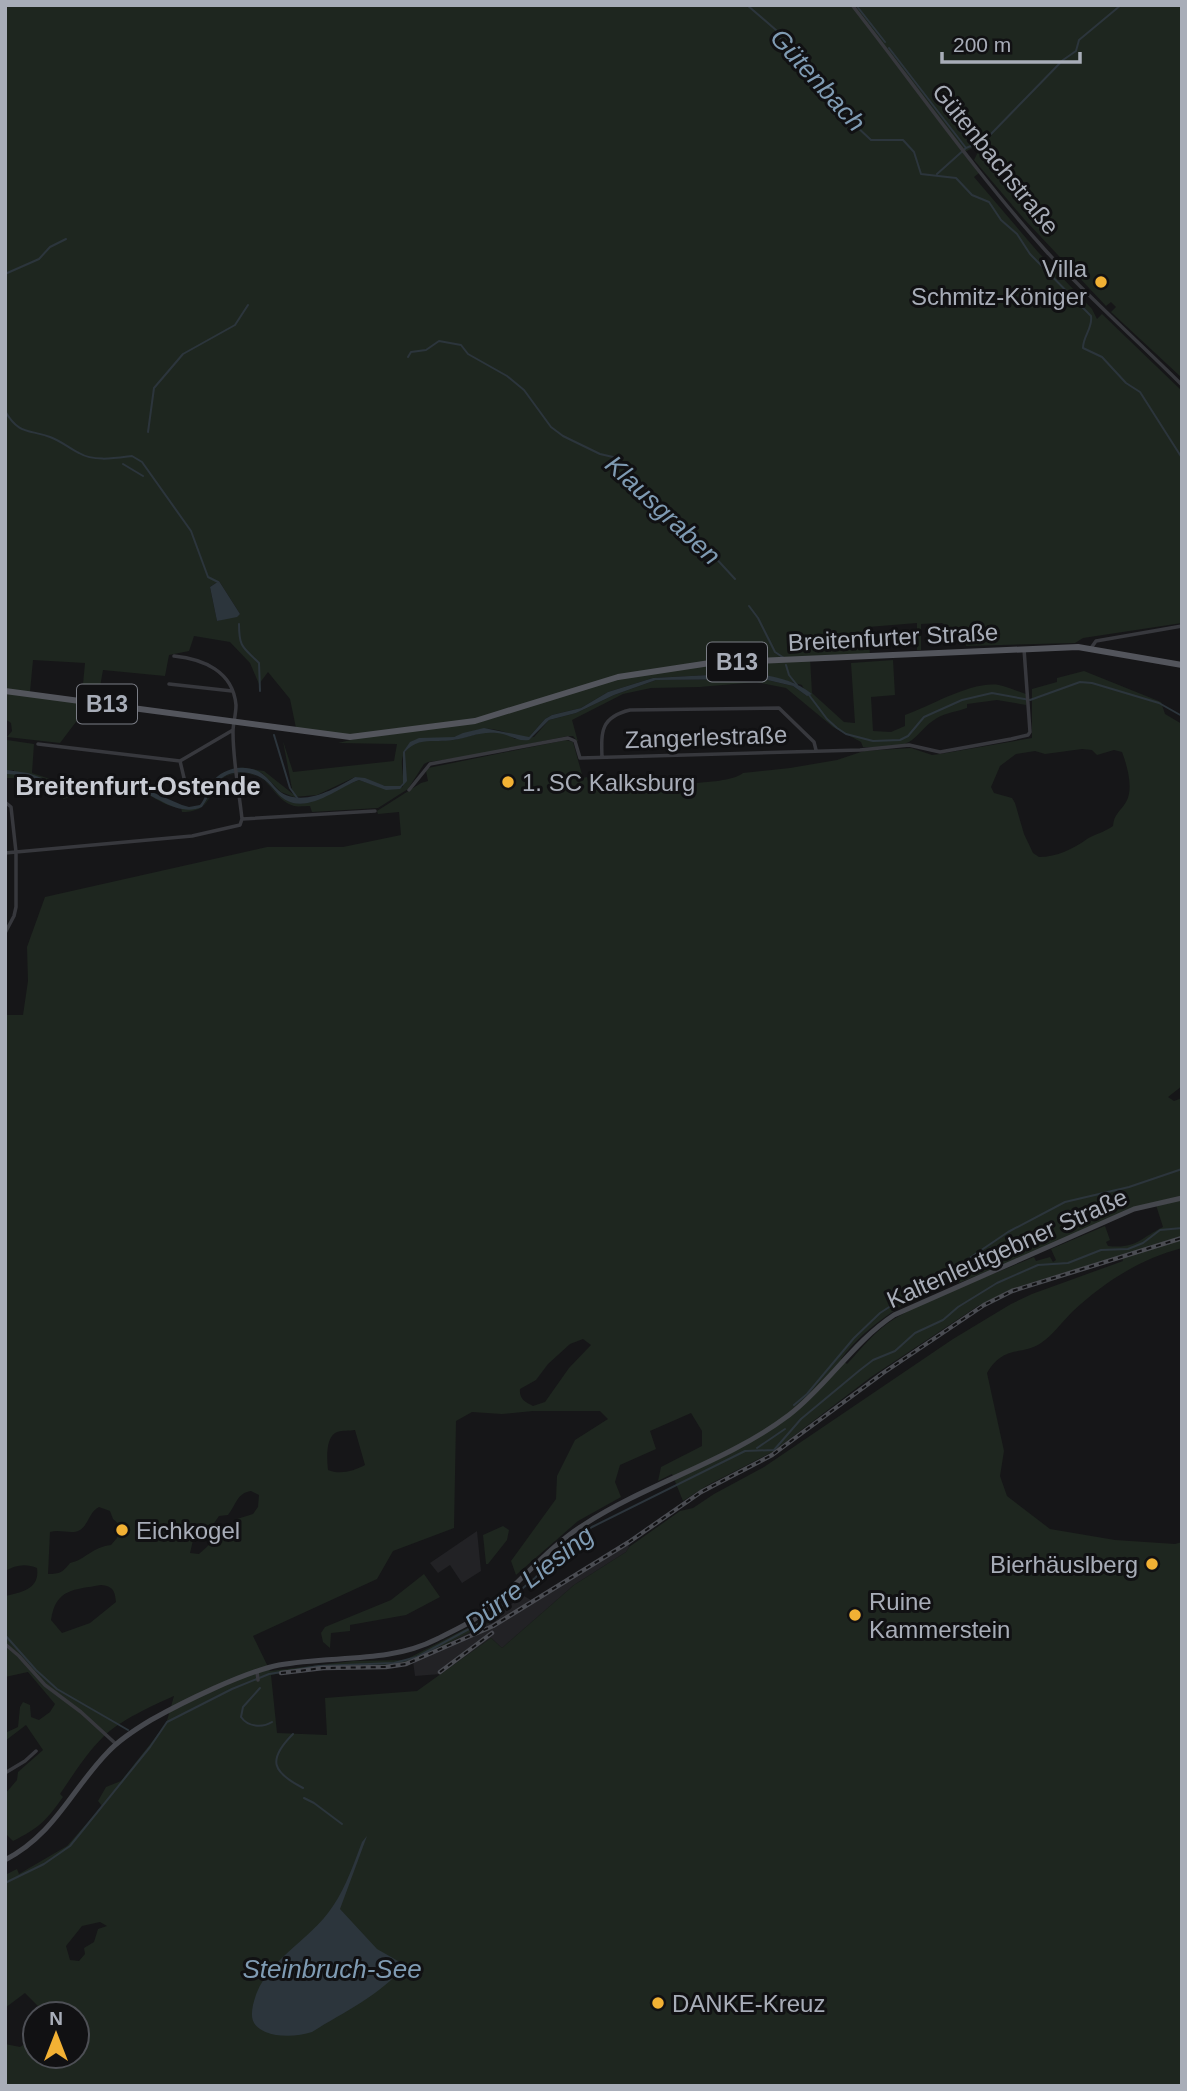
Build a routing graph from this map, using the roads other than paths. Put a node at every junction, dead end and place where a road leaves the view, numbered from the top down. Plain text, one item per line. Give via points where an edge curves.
1 (852, 5) edge
2 (1182, 385) edge
3 (1182, 626) edge
4 (1091, 648) junction
5 (1024, 649) junction
6 (174, 656) dead end
7 (1182, 665) edge
8 (170, 684) dead end
9 (5, 691) edge
10 (232, 691) junction
11 (234, 726) junction
12 (38, 744) dead end
13 (816, 750) junction
14 (602, 757) junction
15 (180, 761) junction
16 (185, 782) dead end
17 (409, 790) dead end
18 (5, 802) edge
19 (376, 811) dead end
20 (242, 819) junction
21 (16, 852) junction
22 (5, 853) edge
23 (5, 933) edge
24 (1182, 1198) edge
25 (5, 1644) edge
26 (116, 1744) junction
27 (36, 1751) dead end
28 (5, 1773) edge
29 (5, 1860) edge

1 - 2 street, Gütenbachstraße via 1018,218 1071,277
3 - 4 street via 1096,641
4 - 5 main road, Breitenfurter Straße / B13
4 - 7 main road, Breitenfurter Straße / B13
5 - 11 main road, Breitenfurter Straße / B13 via 705,664 618,677 464,723 350,737
5 - 13 street, Zangerlestraße via 1030,733 940,752 909,745
6 - 10 street via 194,658 213,667
8 - 10 street
9 - 11 main road, B13
10 - 11 street
11 - 15 street
11 - 20 street
12 - 15 street
13 - 14 street, Zangerlestraße
13 - 14 street via 814,742 779,708 630,710 608,720
14 - 17 street, Zangerlestraße via 580,758 575,741 564,738 430,764
15 - 16 street
18 - 21 street via 12,807
19 - 20 street
20 - 21 street via 233,828 192,836
21 - 22 street
21 - 23 street via 16,908
24 - 26 main road, Kaltenleutgebner Straße via 1134,1209 894,1315 786,1418 584,1524 482,1614 438,1639 397,1654 278,1665 171,1709
25 - 26 street via 45,1685
26 - 29 main road, Kaltenleutgebner Straße via 41,1836
27 - 28 street

